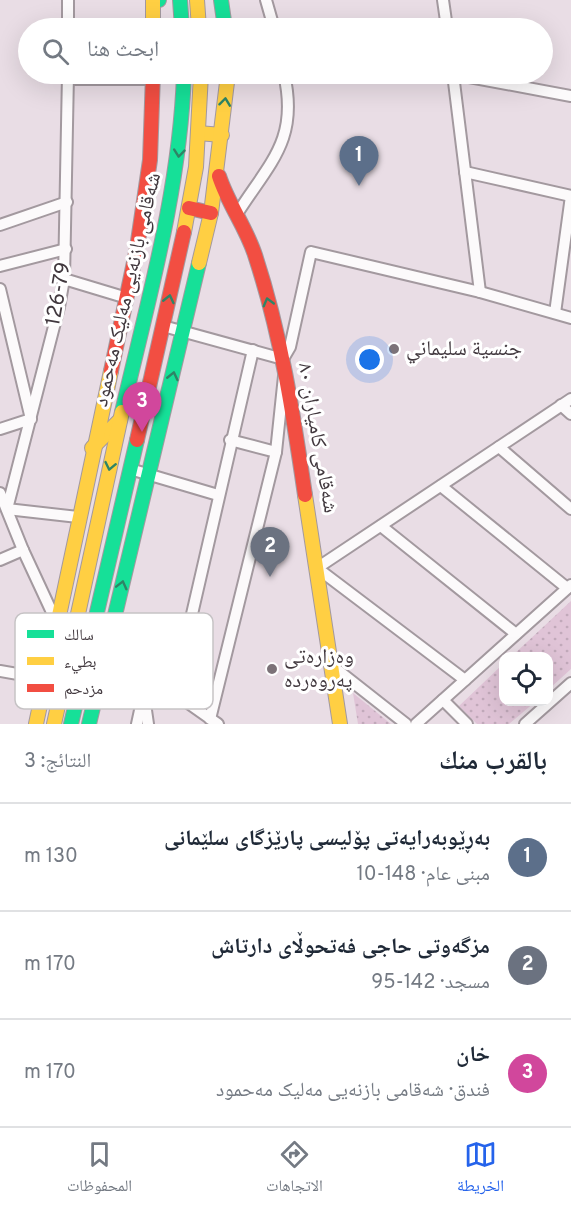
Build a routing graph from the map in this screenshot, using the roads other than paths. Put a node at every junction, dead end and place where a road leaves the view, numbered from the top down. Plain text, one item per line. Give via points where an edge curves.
1 (68, 0) edge
2 (155, 0) edge
3 (180, 0) edge
4 (197, 0) edge
5 (221, 0) edge
6 (266, 0) edge
7 (443, 0) edge
8 (68, 18) edge
9 (154, 18) edge
10 (181, 18) edge
11 (198, 18) edge
12 (224, 18) edge
13 (271, 18) edge
14 (446, 18) edge
15 (68, 84) edge
16 (153, 84) edge
17 (183, 84) edge
18 (200, 84) edge
19 (227, 84) edge
20 (286, 84) edge
21 (454, 84) edge
22 (507, 84) edge
23 (571, 96) edge
24 (198, 133) junction
25 (222, 135) junction
26 (218, 170) junction
27 (465, 172) junction
28 (175, 187) junction
29 (193, 190) junction
30 (571, 196) edge
31 (67, 202) junction
32 (188, 212) junction
33 (170, 213) junction
34 (211, 213) junction
35 (237, 214) junction
36 (0, 225) edge
37 (66, 249) junction
38 (0, 266) edge
39 (64, 279) junction
40 (0, 289) edge
41 (480, 292) junction
42 (127, 298) junction
43 (555, 313) junction
44 (571, 318) edge
45 (163, 326) junction
46 (183, 332) junction
47 (253, 351) junction
48 (284, 360) junction
49 (571, 399) edge
50 (561, 405) junction
51 (571, 414) edge
52 (31, 419) junction
53 (120, 420) junction
54 (0, 429) edge
55 (230, 440) junction
56 (499, 447) junction
57 (92, 448) junction
58 (276, 452) junction
59 (130, 469) junction
60 (150, 475) junction
61 (441, 486) junction
62 (0, 493) edge
63 (218, 495) junction
64 (7, 509) junction
65 (571, 509) edge
66 (78, 517) junction
67 (381, 526) junction
68 (23, 550) junction
69 (0, 560) edge
70 (317, 568) junction
71 (569, 587) edge
72 (52, 613) edge
73 (58, 613) edge
74 (78, 613) edge
75 (97, 613) edge
76 (115, 613) edge
77 (192, 613) edge
78 (516, 634) junction
79 (331, 665) junction
80 (0, 671) edge
81 (15, 674) edge
82 (465, 680) junction
83 (571, 683) edge
84 (443, 699) junction
85 (39, 709) edge
86 (57, 709) edge
87 (74, 709) edge
88 (92, 709) edge
89 (140, 709) edge
90 (146, 709) edge
91 (197, 709) edge
92 (214, 721) edge
93 (36, 724) edge
94 (54, 724) edge
95 (71, 724) edge
96 (89, 724) edge
97 (137, 724) edge
98 (148, 724) edge
99 (340, 724) edge
100 (406, 724) edge
101 (416, 724) edge
102 (467, 724) edge
103 (525, 724) edge

1 - 8 street
2 - 9 main road
3 - 10 main road
4 - 11 main road
5 - 12 main road
6 - 13 street
7 - 14 street
15 - 31 street, 126-79
16 - 42 main road via 146,192
17 -> 28 main road, شەقامی بازنەیی مەلیک مەحمود
18 - 24 main road, شەقامی بازنەیی مەلیک مەحمود
25 -> 19 main road
20 - 35 street via 290,105 286,135
21 - 27 street
22 - 23 street
24 - 25 main road
24 - 29 main road, شەقامی بازنەیی مەلیک مەحمود
25 - 26 main road
26 - 34 main road
26 - 35 main road, شەقامی کامیاران ٨٠ via 222,190
27 - 30 street
27 - 41 street
28 - 29 main road
28 - 33 main road, شەقامی بازنەیی مەلیک مەحمود
29 - 32 main road, شەقامی بازنەیی مەلیک مەحمود
30 - 43 street
31 - 36 street
31 - 37 street, 126-79
32 - 33 main road
32 - 34 main road
45 -> 32 main road, شەقامی بازنەیی مەلیک مەحمود
33 - 53 main road, شەقامی بازنەیی مەلیک مەحمود
34 - 46 main road
48 -> 35 main road, شەقامی کامیاران ٨٠ via 255,254
37 - 38 street
37 - 39 street, 126-79
39 - 42 street
39 - 52 street, 126-79
40 - 52 street
41 - 43 street
41 - 48 street via 311,252
42 - 57 main road
43 - 44 street
45 - 46 street
45 - 59 main road, شەقامی بازنەیی مەلیک مەحمود
46 - 47 street
60 -> 46 main road
47 - 48 street
47 - 55 street
48 - 58 street
48 - 70 main road, شەقامی کامیاران ٨٠
49 - 50 street
50 - 51 street
50 - 56 street
52 - 54 street
52 - 64 street, 126-79
53 - 57 main road
53 -> 74 main road, شەقامی بازنەیی مەلیک مەحمود
55 - 58 street
55 - 63 street
56 - 61 street
56 - 65 street
57 - 66 main road
58 - 92 street
59 - 60 street
59 - 75 main road, شەقامی بازنەیی مەلیک مەحمود
60 - 63 street
76 -> 60 main road
61 - 67 street
61 - 71 street
62 - 64 street
63 - 77 street
64 - 66 street
64 - 68 street
66 - 73 main road
67 - 70 street
67 - 78 street
68 - 69 street
68 - 72 street
70 - 79 main road, شەقامی کامیاران ٨٠
70 - 82 street
71 - 78 street
78 - 82 street
79 - 99 main road, شەقامی کامیاران ٨٠
79 - 100 street
80 - 81 street
82 - 84 street
83 - 103 street
84 - 101 street
84 - 102 street
85 - 93 main road
86 - 94 main road, شەقامی بازنەیی مەلیک مەحمود
87 - 95 main road, شەقامی بازنەیی مەلیک مەحمود
88 - 96 main road
89 - 97 street
90 - 98 street
91 - 92 street

